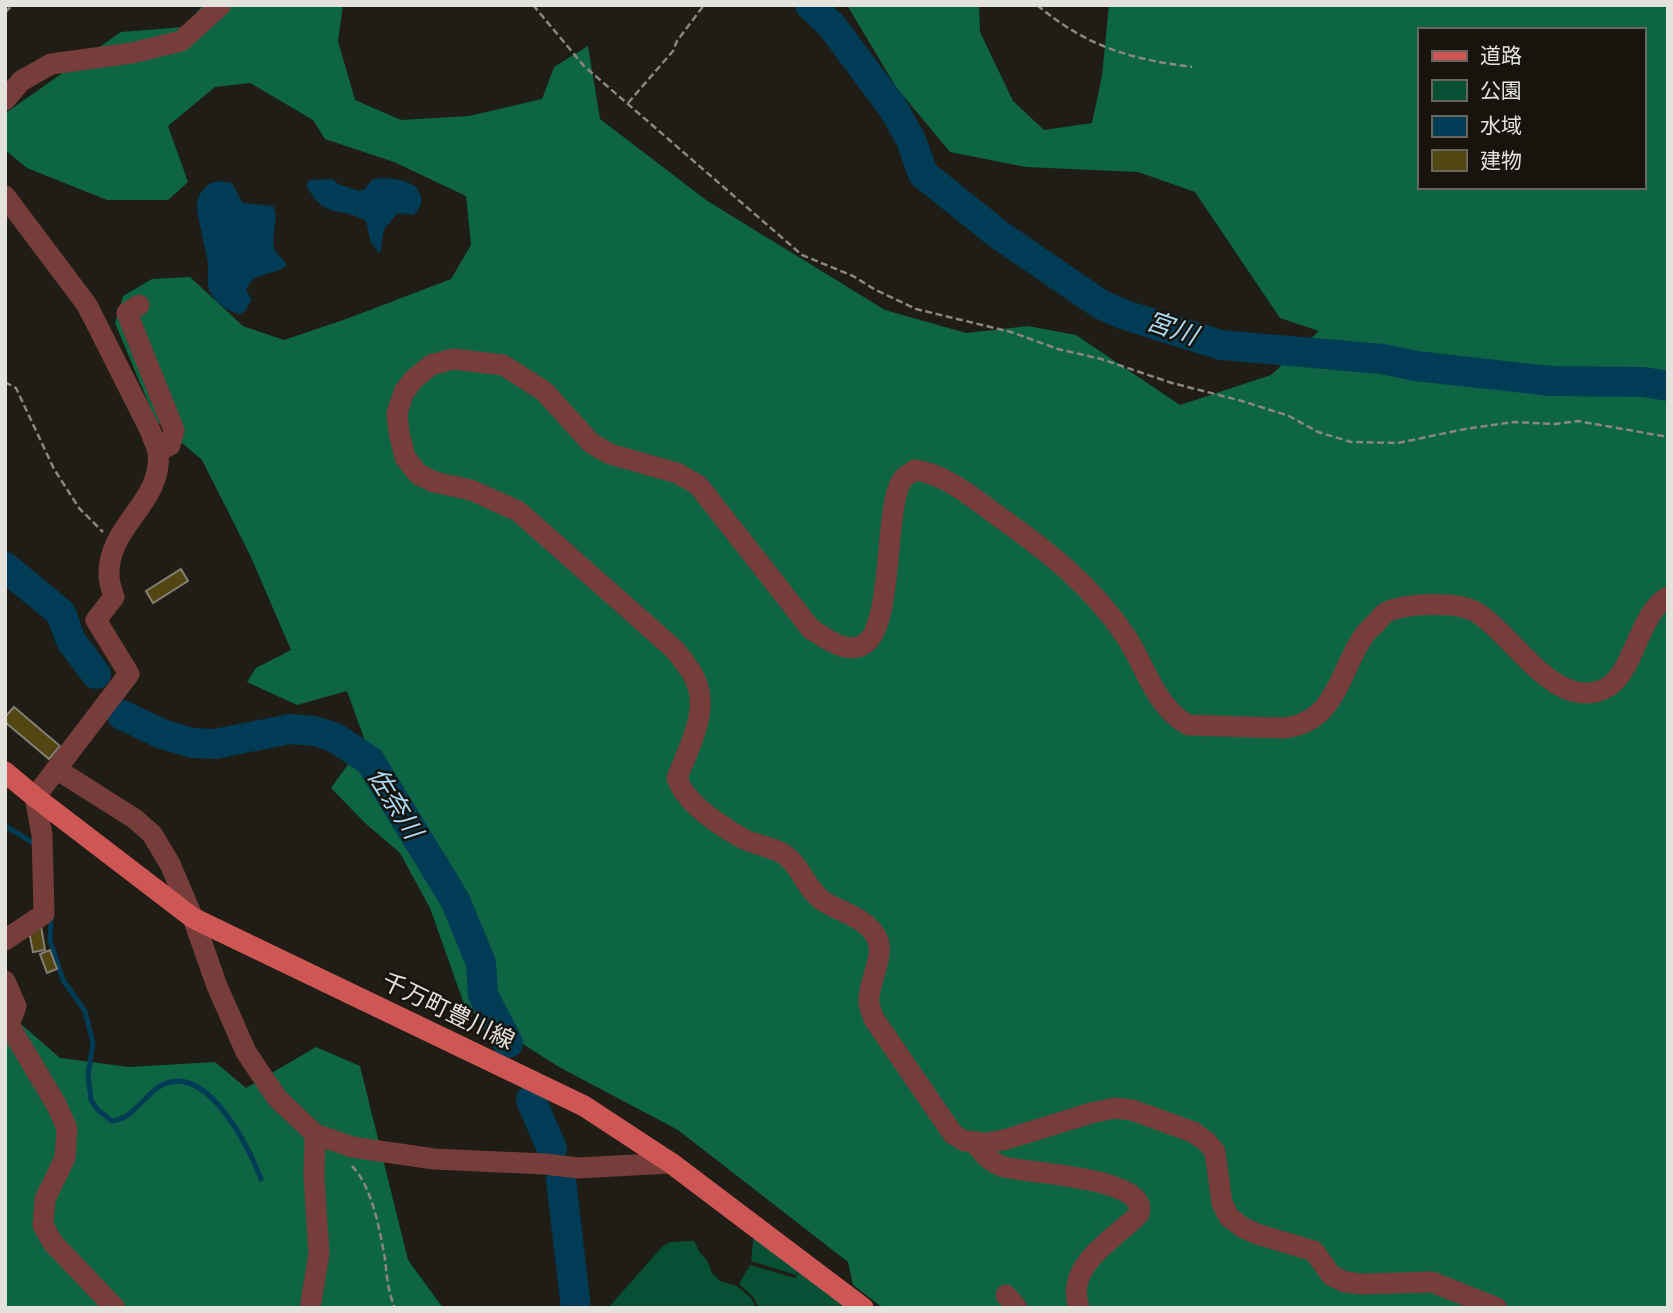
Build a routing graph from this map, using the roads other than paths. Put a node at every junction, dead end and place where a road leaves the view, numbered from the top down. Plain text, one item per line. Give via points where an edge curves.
1 (222, 5) edge
2 (5, 100) edge
3 (5, 196) edge
4 (139, 305) dead end
5 (158, 451) junction
6 (1668, 597) edge
7 (55, 769) junction
8 (5, 772) edge
9 (35, 797) junction
10 (193, 918) junction
11 (5, 940) edge
12 (5, 981) edge
13 (315, 1134) junction
14 (975, 1143) junction
15 (671, 1163) junction
16 (115, 1308) edge
17 (310, 1308) edge
18 (863, 1308) edge
19 (1079, 1308) edge
20 (1497, 1308) edge

1 - 2 street via 181,41 51,64 21,81
3 - 5 street via 87,305
4 - 5 street via 127,313 174,430 170,445
5 - 7 street via 151,492 115,545 108,577 114,597 96,620 129,674
6 - 14 street via 1652,613 1618,677 1609,688 1592,693 1551,682 1475,611 1449,605 1401,607 1384,613 1365,634 1334,696 1311,720 1282,728 1188,725 1165,706 1105,608 1055,557 935,474 915,470 903,478 896,496 877,624 861,646 848,647 811,629 698,485 591,443 552,398 503,365 453,359 431,365 404,393 397,413 405,457 418,474 434,482 471,490 518,512 674,649 698,688 692,741 677,778 681,789 695,806 743,839 782,853 794,863 810,890 874,933 880,944 869,1002 874,1019 953,1134
7 - 9 street
7 - 10 street via 152,834
8 - 9 main road, 千万町豊川線
9 - 10 main road, 千万町豊川線
9 - 11 street via 42,835 44,914
10 - 13 street via 246,1052 276,1098
10 - 15 main road, 千万町豊川線 via 584,1106
12 - 16 street via 16,1006 9,1025 67,1128 65,1158 45,1199 43,1225 53,1243
13 - 15 street via 352,1147 434,1159 578,1168
13 - 17 street via 318,1254
14 - 19 street via 982,1154 1007,1168 1114,1186 1139,1202 1139,1214 1102,1247 1080,1275
14 - 20 street via 1004,1140 1091,1113 1132,1110 1193,1132 1207,1142 1215,1152 1222,1203 1229,1217 1242,1227 1314,1251 1331,1275 1345,1282 1432,1282
15 - 18 main road, 千万町豊川線

